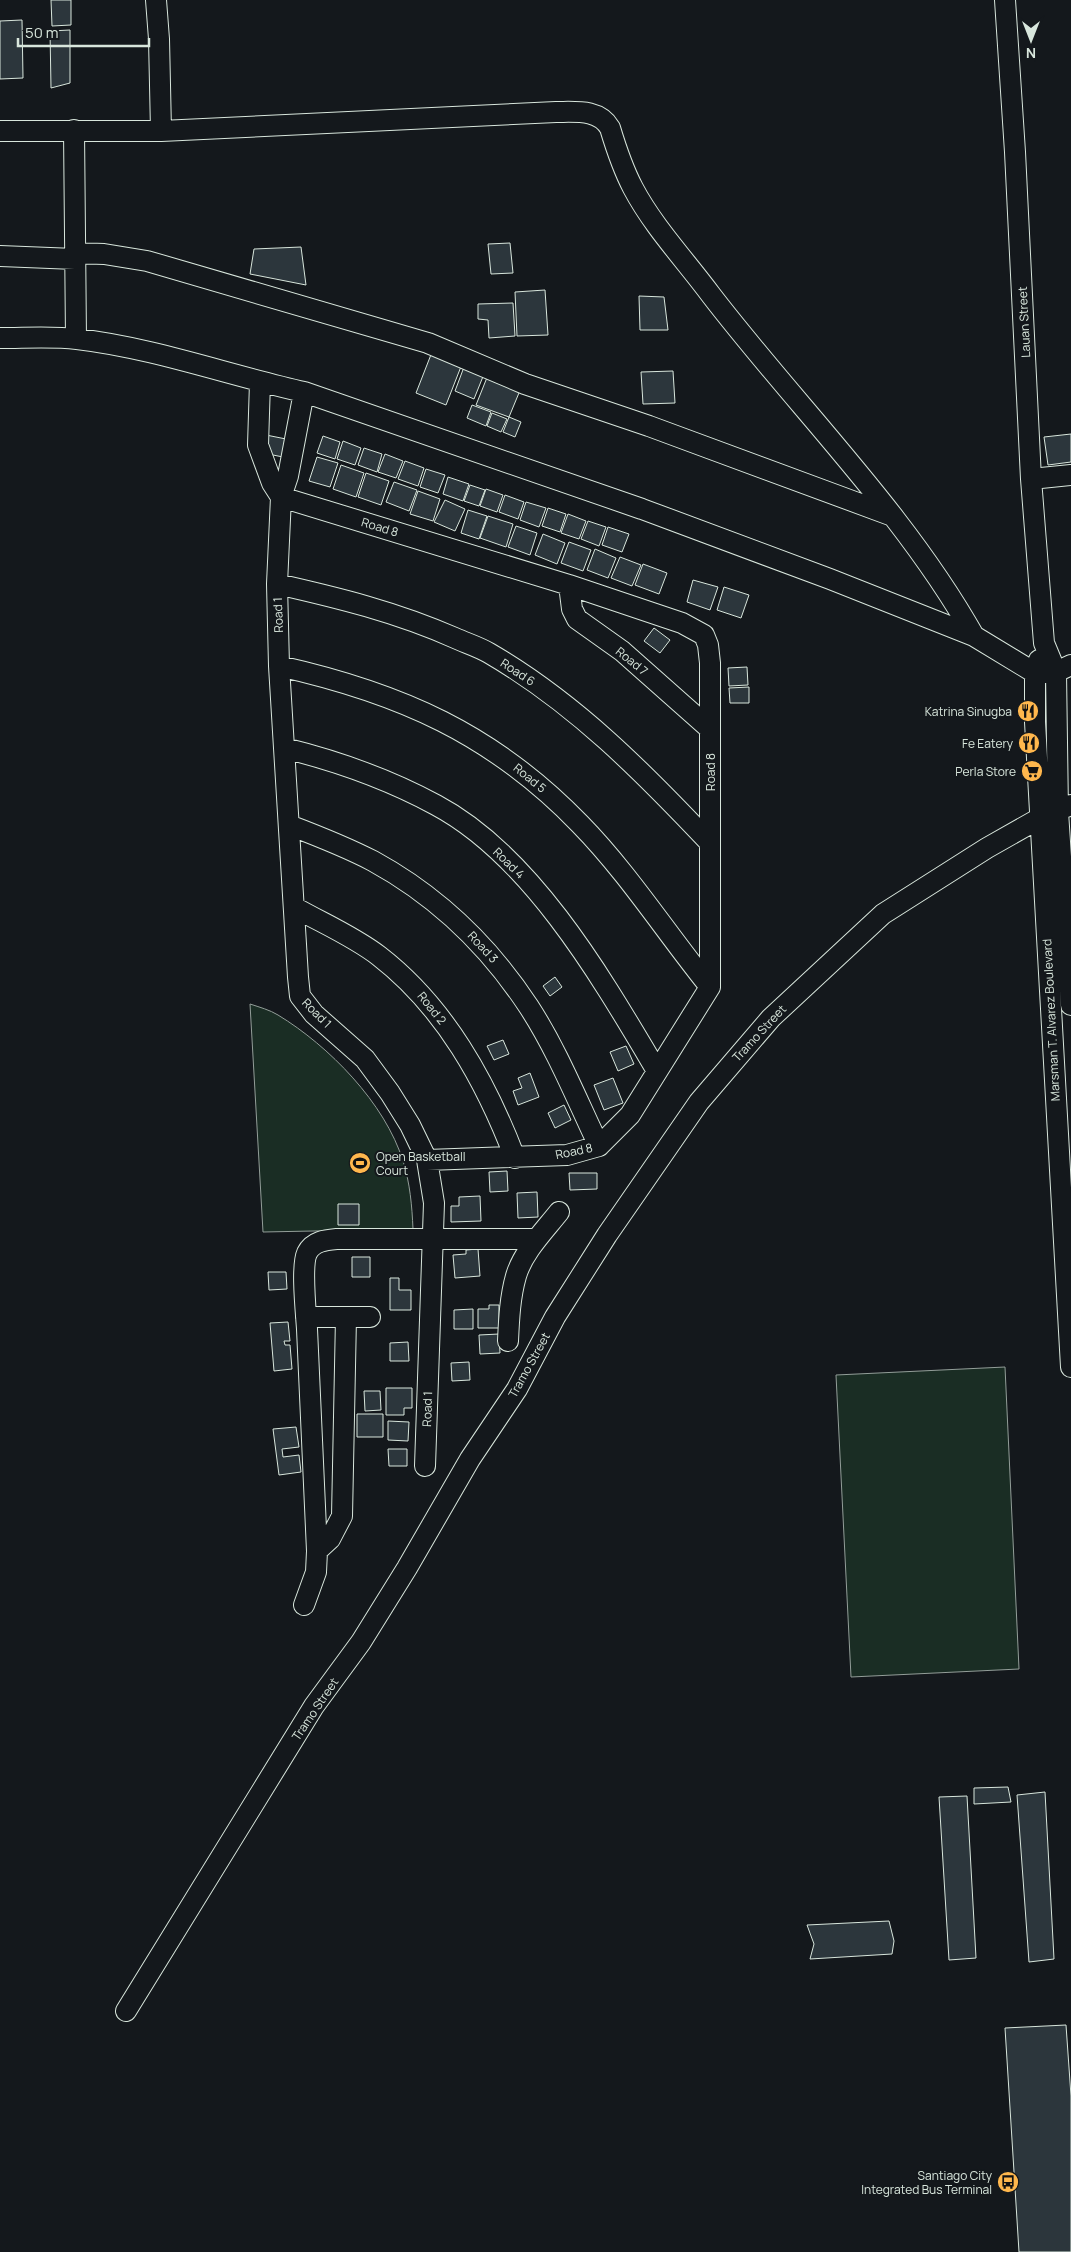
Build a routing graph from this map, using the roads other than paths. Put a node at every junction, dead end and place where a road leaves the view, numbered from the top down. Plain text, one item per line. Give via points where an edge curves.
1 (156, 0) edge
2 (1005, 0) edge
3 (74, 130) junction
4 (0, 131) edge
5 (161, 131) junction
6 (0, 256) edge
7 (75, 256) junction
8 (0, 338) edge
9 (76, 339) junction
10 (260, 382) junction
11 (304, 392) junction
12 (1071, 475) edge
13 (1031, 479) junction
14 (280, 498) junction
15 (890, 515) junction
16 (277, 584) junction
17 (570, 585) junction
18 (974, 636) junction
19 (1044, 644) junction
20 (279, 666) junction
21 (1063, 669) edge
22 (1035, 673) junction
23 (710, 729) junction
24 (284, 748) junction
25 (1056, 811) edge
26 (290, 825) junction
27 (710, 843) junction
28 (294, 907) junction
29 (710, 987) junction
30 (1071, 1005) edge
31 (656, 1071) junction
32 (599, 1146) junction
33 (515, 1158) junction
34 (426, 1160) junction
35 (559, 1212) dead end
36 (431, 1238) junction
37 (537, 1239) junction
38 (306, 1317) junction
39 (346, 1317) junction
40 (370, 1317) dead end
41 (508, 1341) dead end
42 (1071, 1367) edge
43 (425, 1466) dead end
44 (317, 1550) junction
45 (304, 1605) dead end
46 (126, 2011) dead end

1 - 5 street via 160,39
2 - 13 street, Lauan Street via 1016,152
3 - 4 street
3 - 5 street
3 - 7 street
5 - 15 street via 556,112 597,115 610,128 633,188 652,218 742,335
6 - 7 street
7 - 9 street
7 - 15 street via 104,254 147,261 428,343 525,384
8 - 9 street
9 - 10 street via 171,356
10 - 11 street
10 - 14 street via 258,445
11 - 14 street via 288,476
11 - 18 street via 642,509
12 - 13 street
13 - 19 street, Lauan Street
14 - 16 street, Road 1
14 - 17 street, Road 8
15 - 18 street via 944,584
16 - 20 street, Road 1
16 - 27 street, Road 6 via 387,611 488,652 565,703 593,726 651,780
17 - 23 street, Road 7 via 572,608 577,619 622,651
17 - 23 street, Road 8 via 682,623 704,635 710,663
18 - 22 street
19 - 21 street, Lauan Street
19 - 22 street, Lauan Street
20 - 24 street, Road 1
20 - 29 street, Road 5 via 314,674 429,713 502,756 542,787 581,825
21 - 22 street
21 - 25 street, Marsman T. Alvarez Boulevard
22 - 25 street, Marsman T. Alvarez Boulevard via 1034,722
23 - 27 street, Road 8
24 - 26 street, Road 1
24 - 31 street, Road 4 via 326,759 390,783 438,805 475,832 527,881 557,916 609,992
25 - 30 street, Marsman T. Alvarez Boulevard
25 - 42 street, Marsman T. Alvarez Boulevard
25 - 46 street, Tramo Street via 981,852 883,914 771,1018 699,1102 555,1317 517,1389 470,1459 408,1568 361,1642 314,1706
26 - 28 street, Road 1
26 - 32 street, Road 3 via 374,861 455,917 500,965 530,1008
27 - 29 street, Road 8
28 - 33 street, Road 2 via 379,956 442,1018 499,1116
28 - 34 street, Road 1 via 300,996 314,1014 365,1059 410,1124
29 - 31 street, Road 8
31 - 32 street, Road 8 via 630,1115
32 - 33 street, Road 8 via 567,1155
33 - 34 street, Road 8
34 - 36 street, Road 1 via 434,1203
35 - 37 street
36 - 37 street
36 - 38 street via 337,1239 321,1240 313,1245 307,1252 305,1263
36 - 43 street, Road 1
37 - 41 street via 516,1274 510,1302
38 - 39 street
38 - 44 street
39 - 40 street
39 - 44 street via 342,1516 330,1539
44 - 45 street via 316,1572

